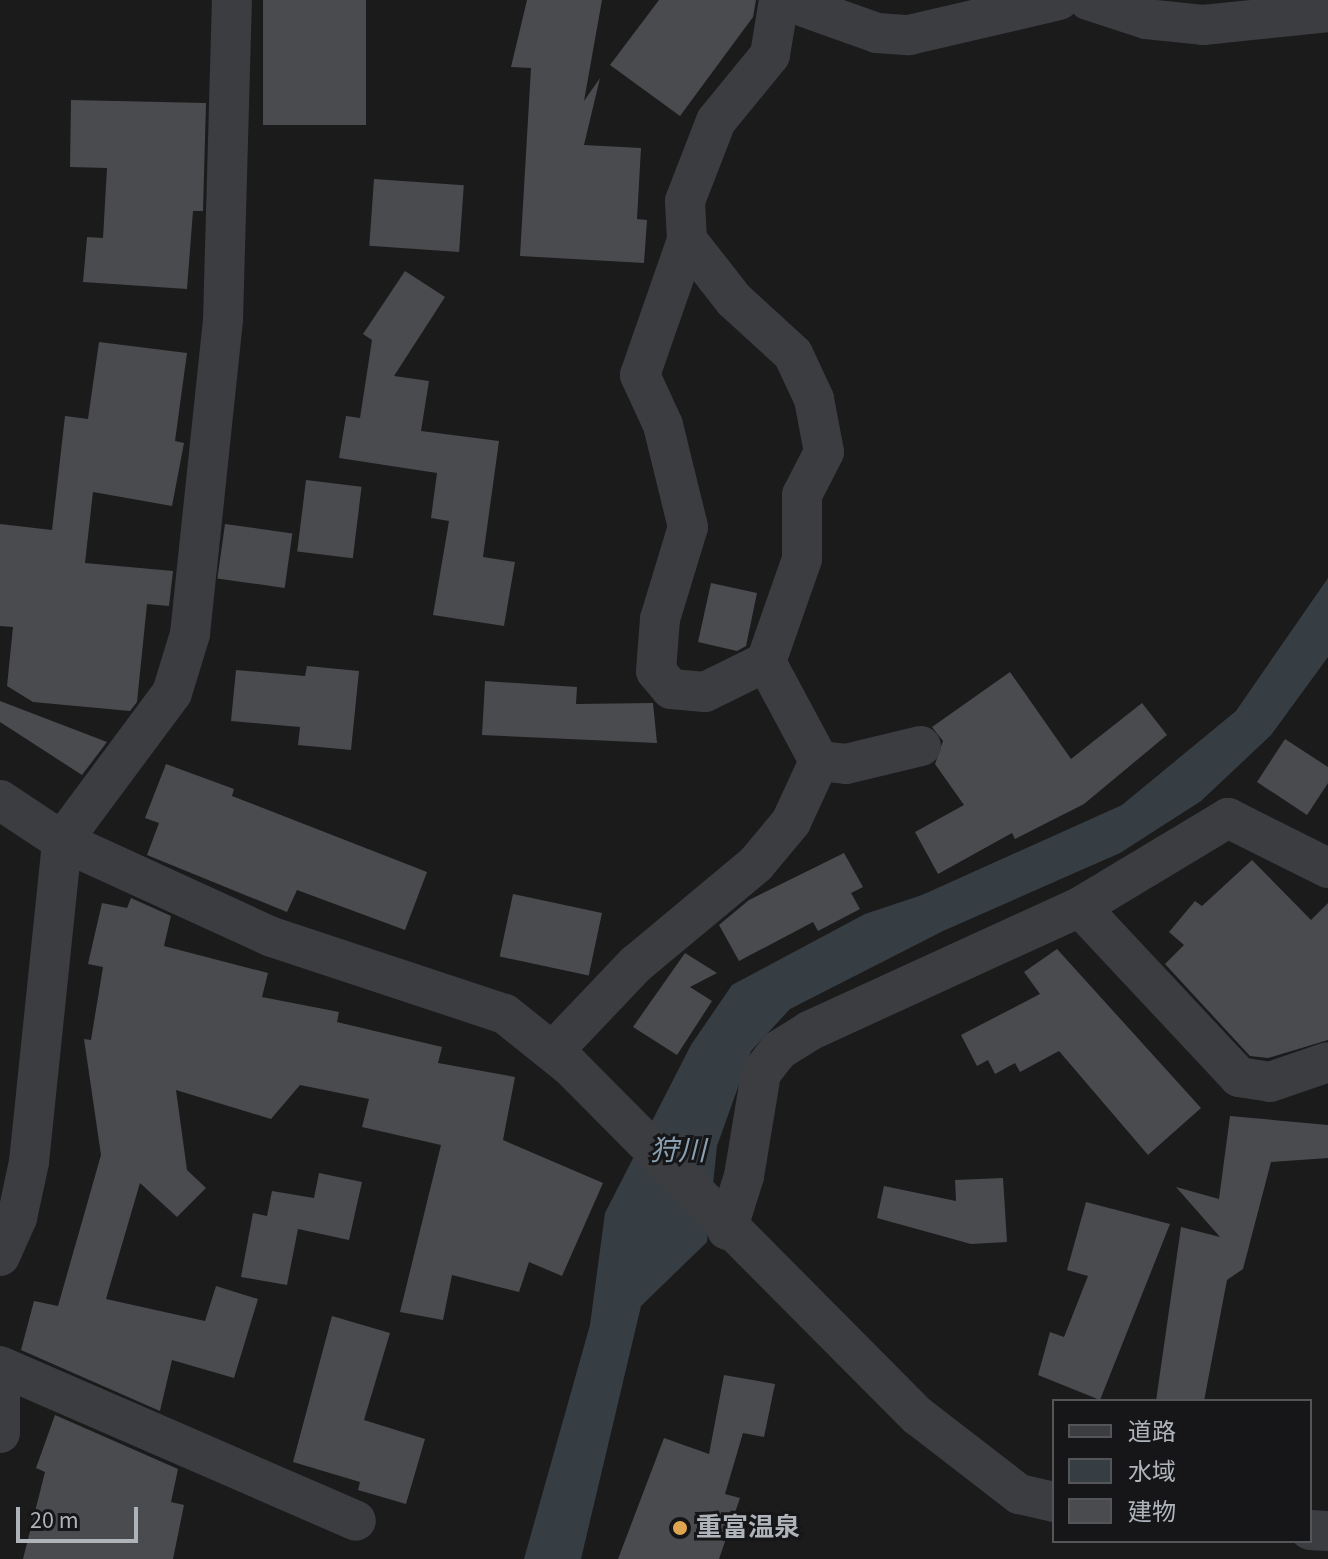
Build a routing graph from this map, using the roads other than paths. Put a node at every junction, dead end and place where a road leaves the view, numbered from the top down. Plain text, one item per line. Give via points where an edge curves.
1 (232, 0) edge
2 (1059, 0) edge
3 (1088, 0) edge
4 (802, 3) edge
5 (1328, 12) edge
6 (687, 240) junction
7 (766, 662) junction
8 (921, 746) dead end
9 (819, 761) junction
10 (0, 800) edge
11 (62, 841) junction
12 (1323, 857) edge
13 (1080, 907) junction
14 (554, 1050) junction
15 (1328, 1062) edge
16 (721, 1223) junction
17 (0, 1256) edge
18 (0, 1366) edge
19 (1052, 1502) edge
20 (356, 1521) dead end

1 - 11 street via 223,320 190,634 172,693
2 - 4 street via 909,35 877,33
3 - 5 street via 1146,19 1203,25
4 - 6 street via 770,55 716,121 685,201
6 - 7 street via 734,300 793,354 814,399 822,439 824,452 802,495 802,559
6 - 7 street via 640,375 663,425 688,527 660,619 656,671 671,689 705,692
7 - 9 street
8 - 9 street via 846,764
9 - 14 street via 791,822 756,864 636,964
10 - 11 street
11 - 14 street via 272,937 505,1014
11 - 17 street via 29,1162 17,1218
12 - 13 street via 1228,818
13 - 15 street via 1239,1077 1270,1082
13 - 16 street via 779,1050 761,1073 744,1176
14 - 16 street
16 - 19 street via 918,1416 1019,1494
18 - 20 street

